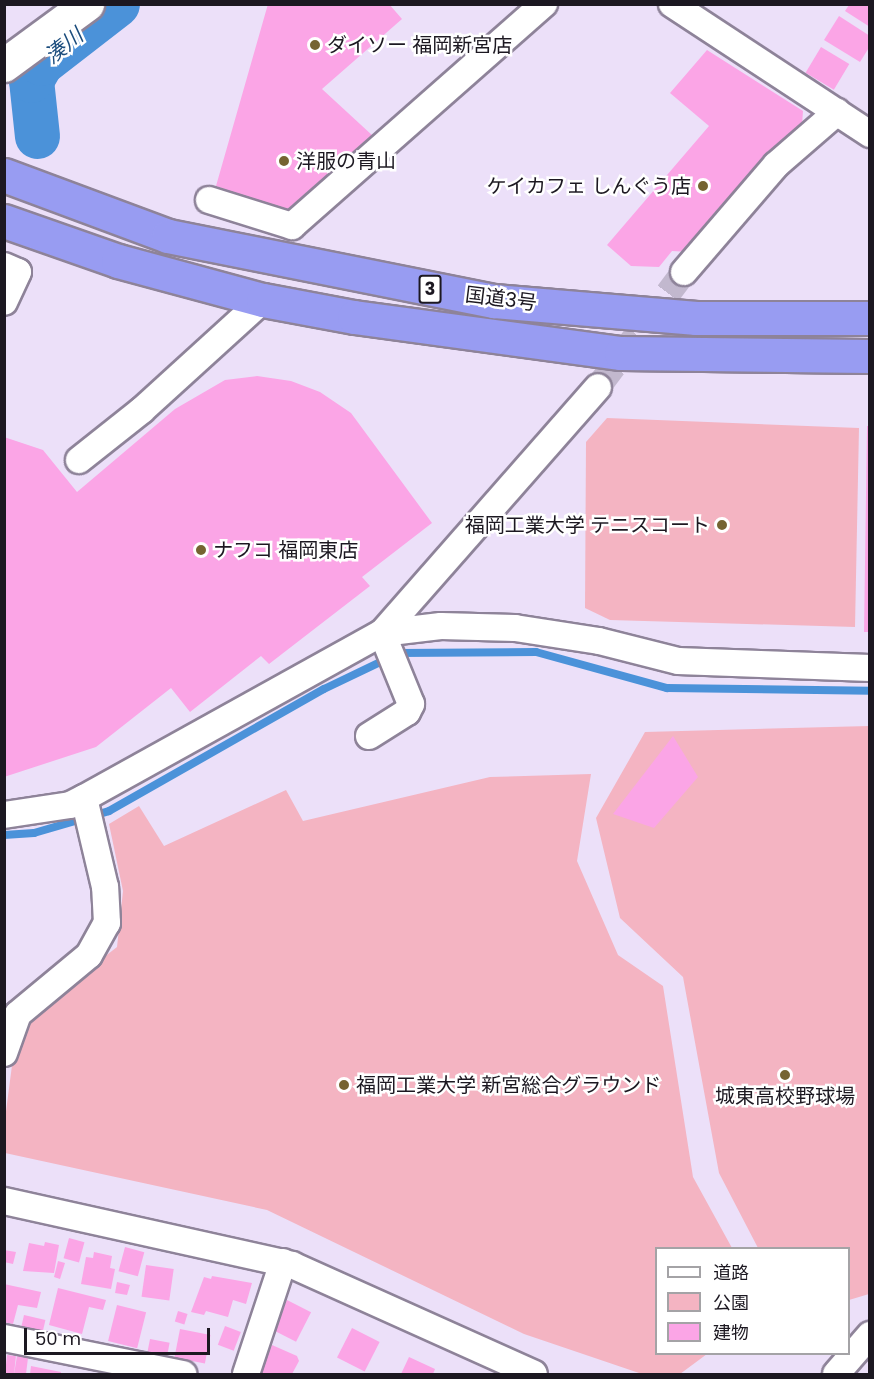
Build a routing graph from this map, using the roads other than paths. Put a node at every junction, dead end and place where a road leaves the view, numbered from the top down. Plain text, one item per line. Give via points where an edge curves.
1 (87, 4) edge
2 (544, 4) edge
3 (672, 4) edge
4 (4, 65) edge
5 (837, 112) junction
6 (870, 134) edge
7 (7, 173) edge
8 (209, 200) dead end
9 (4, 221) edge
10 (4, 266) edge
11 (684, 272) tunnel mouth
12 (263, 300) junction
13 (4, 302) edge
14 (870, 318) edge
15 (870, 356) edge
16 (598, 387) tunnel mouth
17 (79, 460) dead end
18 (382, 633) junction
19 (870, 668) edge
20 (369, 736) dead end
21 (84, 798) junction
22 (4, 815) edge
23 (4, 1053) edge
24 (4, 1202) edge
25 (284, 1262) junction
26 (870, 1335) edge
27 (4, 1338) edge
28 (183, 1374) edge
29 (246, 1374) edge
30 (534, 1374) edge
31 (836, 1374) edge

1 - 4 main road
2 - 8 street via 292,225
3 - 5 street
5 - 6 street
5 - 11 street via 776,165
7 - 14 highway, 国道3号 / 3 via 168,236 494,301 696,318
9 - 12 highway, 国道3号 / 3 via 118,261
10 - 13 street via 18,272
12 - 15 highway, 国道3号 / 3 via 354,317 621,352
12 - 17 street via 142,410
16 - 18 street
18 - 19 street via 441,626 515,628 599,641 678,661
18 - 20 street via 411,704 407,711
18 - 21 street
21 - 22 street via 70,805
21 - 23 street via 105,887 108,923 89,955 18,1014
24 - 25 street
25 - 29 street
25 - 30 street
26 - 31 street
27 - 28 street

